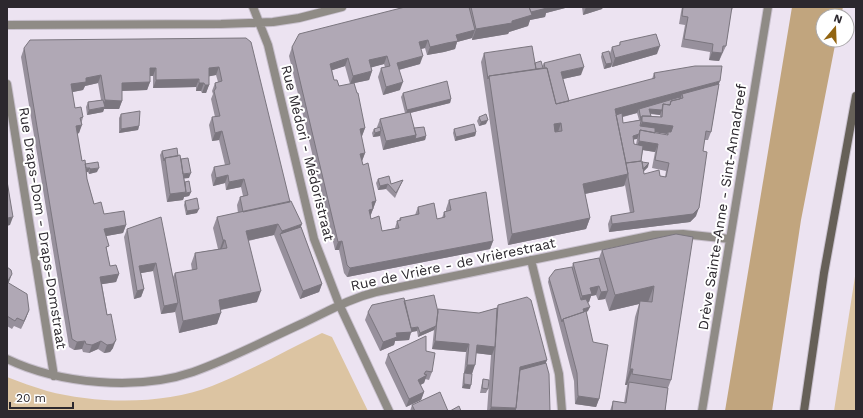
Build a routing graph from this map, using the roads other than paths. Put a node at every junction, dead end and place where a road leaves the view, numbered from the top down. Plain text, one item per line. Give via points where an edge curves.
1 (253, 7) edge
2 (342, 7) edge
3 (768, 7) edge
4 (259, 23) junction
5 (7, 25) edge
6 (7, 84) edge
7 (856, 96) edge
8 (730, 239) junction
9 (532, 260) junction
10 (339, 304) junction
11 (7, 359) edge
12 (54, 376) junction
13 (389, 411) edge
14 (562, 411) edge
15 (702, 411) edge
16 (804, 411) edge

1 - 4 street, Rue Médori - Médoristraat
2 - 4 street via 299,18
3 - 8 street, Drève Sainte-Anne - Sint-Annadreef
4 - 5 street
4 - 10 street, Rue Médori - Médoristraat via 268,45 311,230
6 - 12 street, Rue Draps-Dom - Draps-Domstraat
7 - 16 main road via 824,273
8 - 9 street, Rue de Vrière - de Vrièrestraat via 668,234
8 - 15 street, Drève Sainte-Anne - Sint-Annadreef
9 - 10 street, Rue de Vrière - de Vrièrestraat via 376,292
9 - 14 street via 559,374
10 - 12 street, Rue de Vrière - de Vrièrestraat via 194,372 159,380 126,382
10 - 13 street, Rue Médori - Médoristraat
11 - 12 street, Rue de Vrière - de Vrièrestraat

